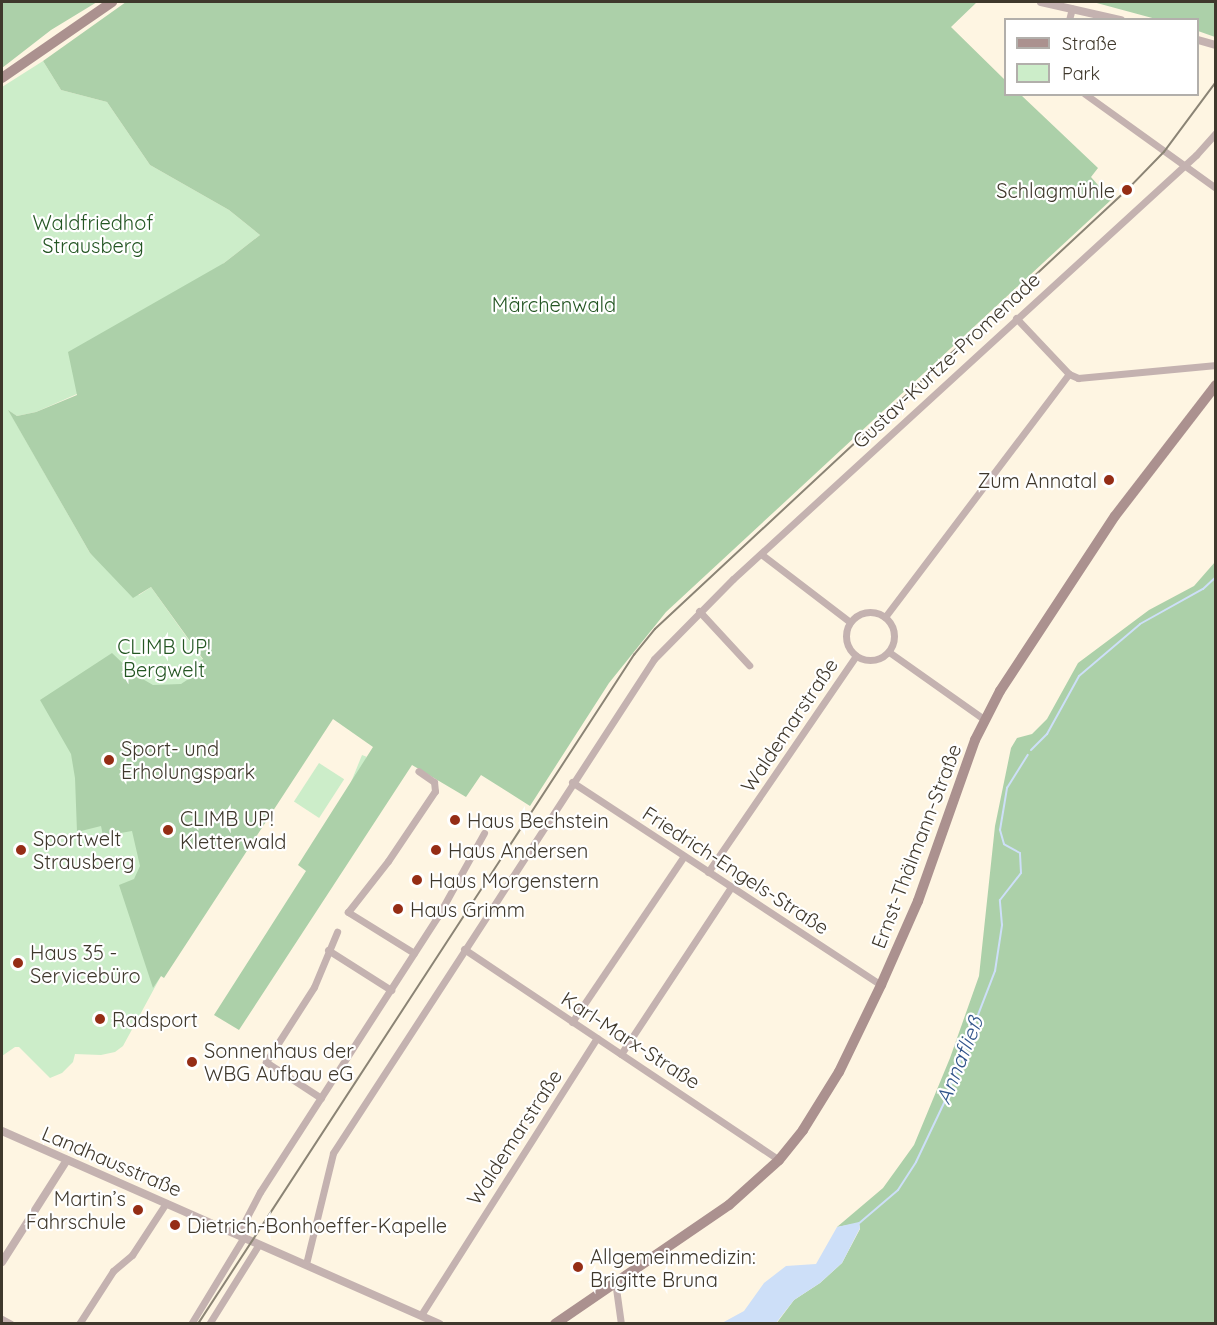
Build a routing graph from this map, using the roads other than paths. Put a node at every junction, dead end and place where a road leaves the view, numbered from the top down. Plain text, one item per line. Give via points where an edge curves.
1 (112, 2) edge
2 (1041, 2) edge
3 (1072, 8) junction
4 (1070, 18) edge
5 (1113, 18) edge
6 (1199, 41) edge
7 (1215, 45) edge
8 (2, 78) edge
9 (1088, 96) edge
10 (1215, 133) edge
11 (1184, 165) junction
12 (1215, 188) edge
13 (1016, 318) junction
14 (1215, 365) edge
15 (1069, 374) junction
16 (1215, 385) edge
17 (761, 554) junction
18 (699, 611) junction
19 (885, 617) junction
20 (850, 622) junction
21 (889, 652) junction
22 (856, 656) junction
23 (749, 665) dead end
24 (985, 720) junction
25 (418, 771) dead end
26 (572, 782) junction
27 (484, 833) dead end
28 (684, 856) junction
29 (708, 872) junction
30 (731, 887) junction
31 (337, 932) dead end
32 (464, 949) junction
33 (328, 950) junction
34 (414, 953) junction
35 (881, 985) junction
36 (391, 990) junction
37 (572, 1022) junction
38 (597, 1038) junction
39 (621, 1054) junction
40 (321, 1098) junction
41 (2, 1131) edge
42 (67, 1160) junction
43 (779, 1160) junction
44 (166, 1203) junction
45 (241, 1235) junction
46 (259, 1244) junction
47 (2, 1262) edge
48 (306, 1264) junction
49 (615, 1281) junction
50 (421, 1315) junction
51 (2, 1319) edge
52 (11, 1323) edge
53 (80, 1323) edge
54 (191, 1323) edge
55 (209, 1323) edge
56 (439, 1323) edge
57 (555, 1323) edge
58 (621, 1323) edge

1 - 8 main road
2 - 3 street
3 - 4 street
3 - 5 street
6 - 7 street
9 - 11 street
10 - 11 street, Gustav-Kurtze-Promenade
11 - 12 street
11 - 13 street, Gustav-Kurtze-Promenade
13 - 15 street
13 - 17 street, Gustav-Kurtze-Promenade
14 - 15 street via 1090,378
15 - 19 street
16 - 24 main road, Ernst-Thälmann-Straße via 1115,516
17 - 18 street, Gustav-Kurtze-Promenade
17 - 20 street
18 - 23 street
18 - 26 street, Gustav-Kurtze-Promenade via 654,659
19 - 20 street via 862,613
19 - 21 street via 895,637
20 - 22 street via 846,642
21 - 22 street via 870,661
21 - 24 street
22 - 29 street, Waldemarstraße
24 - 35 main road, Ernst-Thälmann-Straße via 918,901
25 - 34 street via 434,782 435,791 348,912
26 - 28 street, Friedrich-Engels-Straße
26 - 32 street, Gustav-Kurtze-Promenade
27 - 34 street
28 - 29 street, Friedrich-Engels-Straße
28 - 37 street
29 - 30 street, Friedrich-Engels-Straße
30 - 35 street, Friedrich-Engels-Straße
30 - 39 street
31 - 33 street
32 - 37 street, Karl-Marx-Straße
32 - 48 street, Gustav-Kurtze-Promenade via 331,1157
33 - 36 street
33 - 40 street via 314,987 266,1062
34 - 36 street
35 - 43 main road, Ernst-Thälmann-Straße via 836,1078
36 - 40 street
37 - 38 street, Karl-Marx-Straße
38 - 39 street, Karl-Marx-Straße
38 - 50 street, Waldemarstraße
39 - 43 street, Karl-Marx-Straße
40 - 45 street via 260,1192
41 - 42 street, Landhausstraße
42 - 44 street, Landhausstraße
42 - 47 street
43 - 49 main road, Ernst-Thälmann-Straße via 729,1205
44 - 45 street, Landhausstraße
44 - 53 street via 132,1255 113,1271
45 - 46 street, Landhausstraße
45 - 54 street
46 - 48 street, Landhausstraße
46 - 55 street
48 - 50 street, Landhausstraße
49 - 57 main road, Ernst-Thälmann-Straße
49 - 58 street
50 - 56 street, Landhausstraße
51 - 52 street

